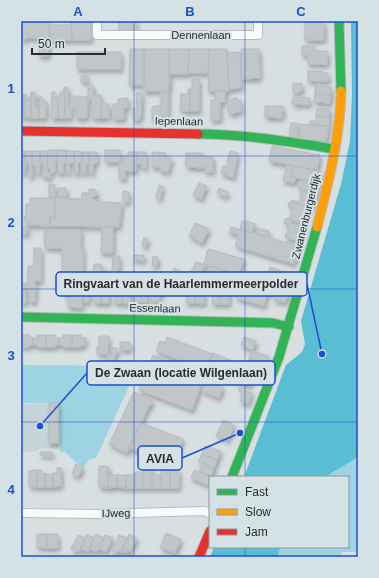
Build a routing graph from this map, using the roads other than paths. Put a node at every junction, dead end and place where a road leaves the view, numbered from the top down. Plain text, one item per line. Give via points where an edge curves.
1 (97, 21) edge
2 (258, 21) edge
3 (339, 21) edge
4 (21, 131) edge
5 (335, 149) junction
6 (21, 317) edge
7 (289, 327) junction
8 (232, 476) edge
9 (21, 513) edge
10 (209, 513) edge
11 (209, 533) edge
12 (199, 557) edge

1 - 2 street, Dennenlaan via 97,35 258,35
3 - 5 street, Zwanenburgerdijk via 340,101
4 - 5 street, Iepenlaan via 217,134
5 - 7 street, Zwanenburgerdijk via 323,205
6 - 7 street, Essenlaan via 272,323
7 - 8 street, Zwanenburgerdijk
9 - 10 street, IJweg via 205,511
11 - 12 street

